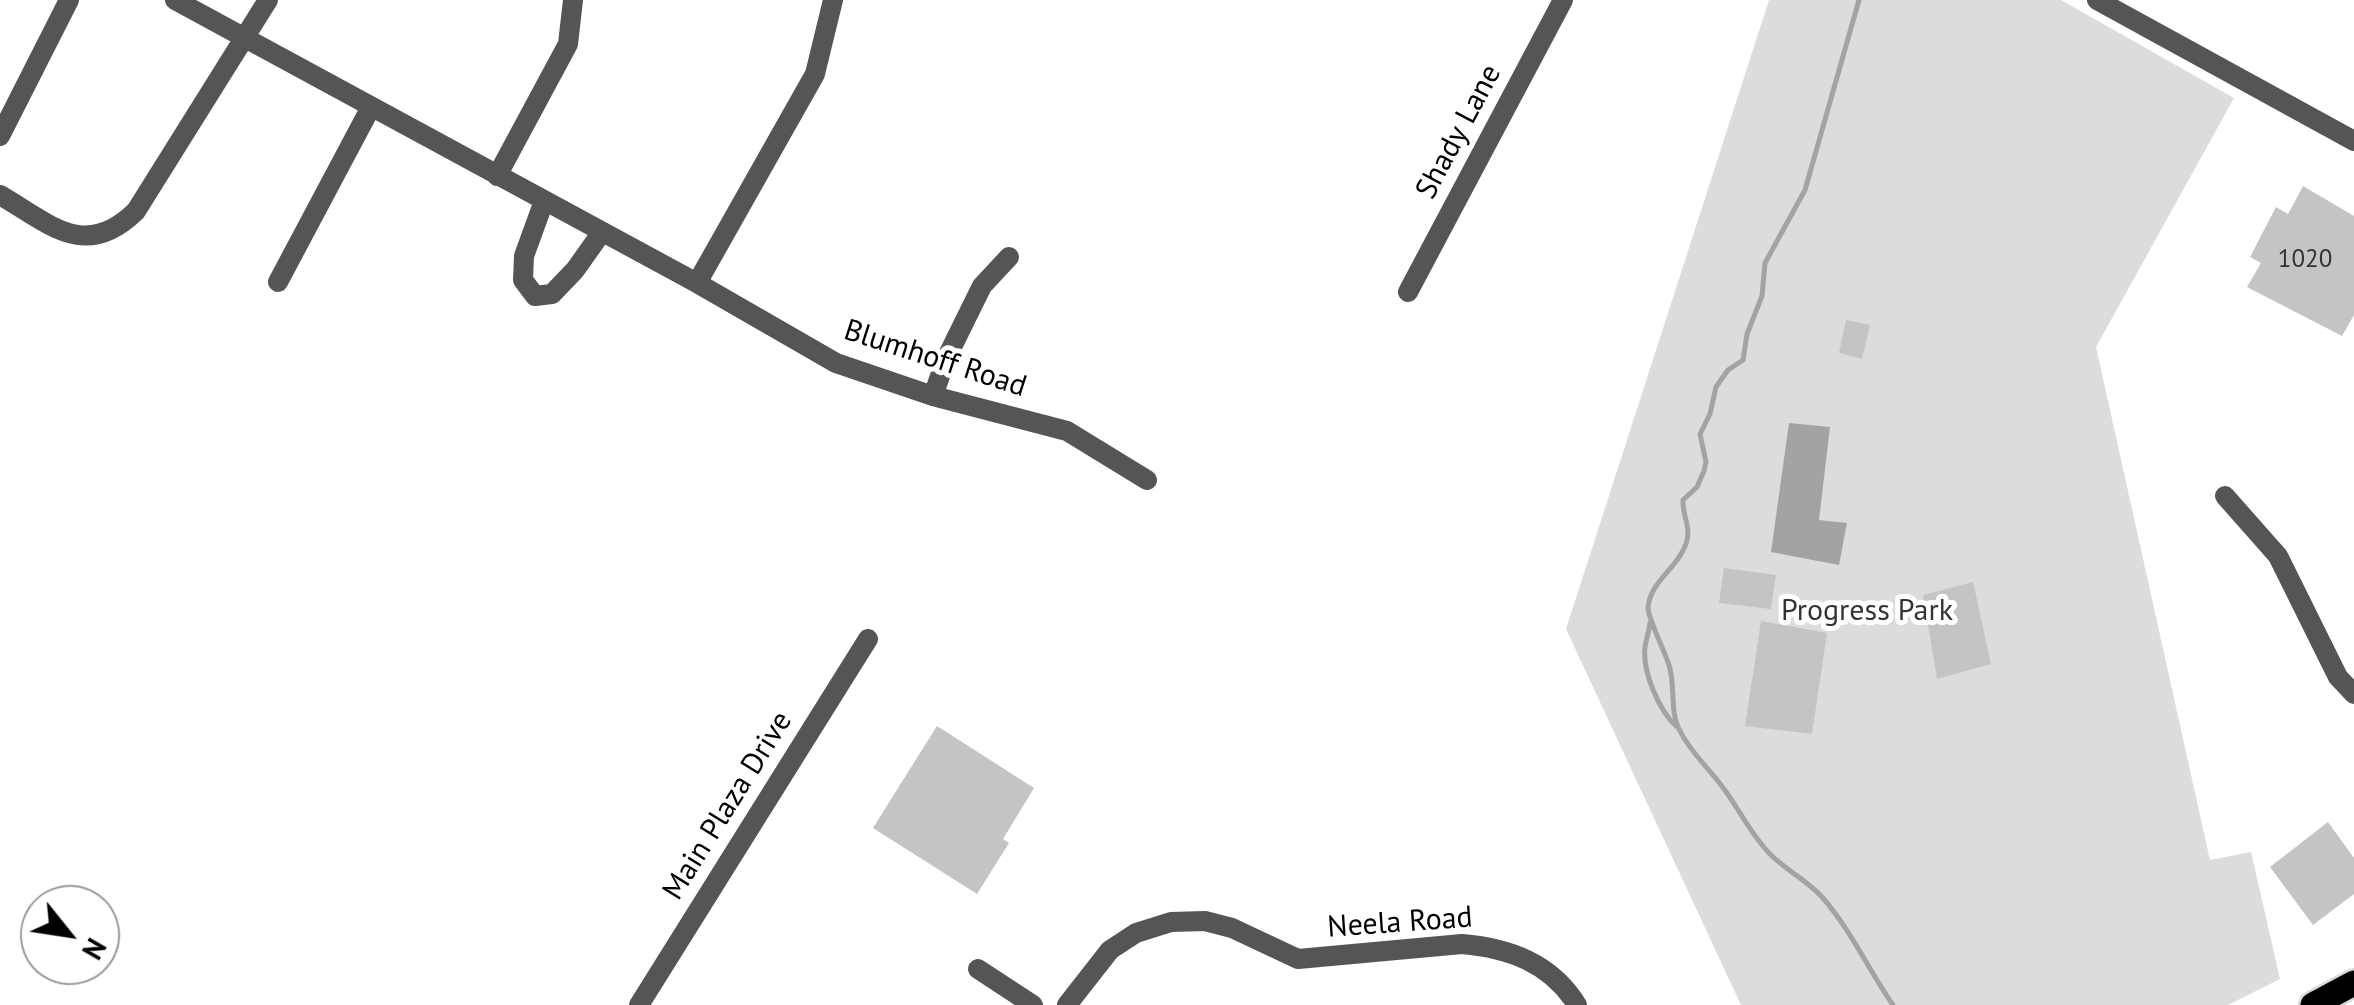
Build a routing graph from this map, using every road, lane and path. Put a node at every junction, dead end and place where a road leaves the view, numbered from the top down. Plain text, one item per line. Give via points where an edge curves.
1 (70, 0) edge
2 (175, 0) edge
3 (268, 0) edge
4 (573, 0) edge
5 (833, 0) edge
6 (1563, 0) edge
7 (2097, 0) edge
8 (247, 37) junction
9 (371, 107) junction
10 (3, 124) edge
11 (2354, 140) edge
12 (497, 176) junction
13 (0, 195) edge
14 (544, 201) junction
15 (602, 232) junction
16 (1009, 257) dead end
17 (278, 282) dead end
18 (697, 283) junction
19 (1408, 292) dead end
20 (933, 396) junction
21 (1147, 480) dead end
22 (2225, 496) dead end
23 (868, 639) dead end
24 (2354, 694) edge
25 (978, 969) dead end
26 (2354, 983) edge
27 (639, 1005) edge
28 (1033, 1005) edge
29 (1067, 1005) edge
30 (1577, 1005) edge
31 (2313, 1005) edge

1 - 10 street
2 - 8 street, Blumhoff Road
3 - 8 street
4 - 12 street via 568,44
5 - 18 street via 815,74
6 - 19 street, Shady Lane
7 - 11 street
8 - 9 street, Blumhoff Road
8 - 13 street via 136,212 118,228 74,236
9 - 12 street, Blumhoff Road
9 - 17 street
12 - 14 street, Blumhoff Road
14 - 15 street, Blumhoff Road
14 - 15 street via 524,256 523,280 535,296 552,294
15 - 18 street, Blumhoff Road
16 - 20 street via 982,286
18 - 20 street, Blumhoff Road via 836,363
20 - 21 street, Blumhoff Road via 1067,431
22 - 24 street via 2278,556 2338,676
23 - 27 street, Main Plaza Drive
25 - 28 street
26 - 31 main road
29 - 30 street, Neela Road via 1110,950 1136,933 1206,921 1298,959 1488,946 1536,963

